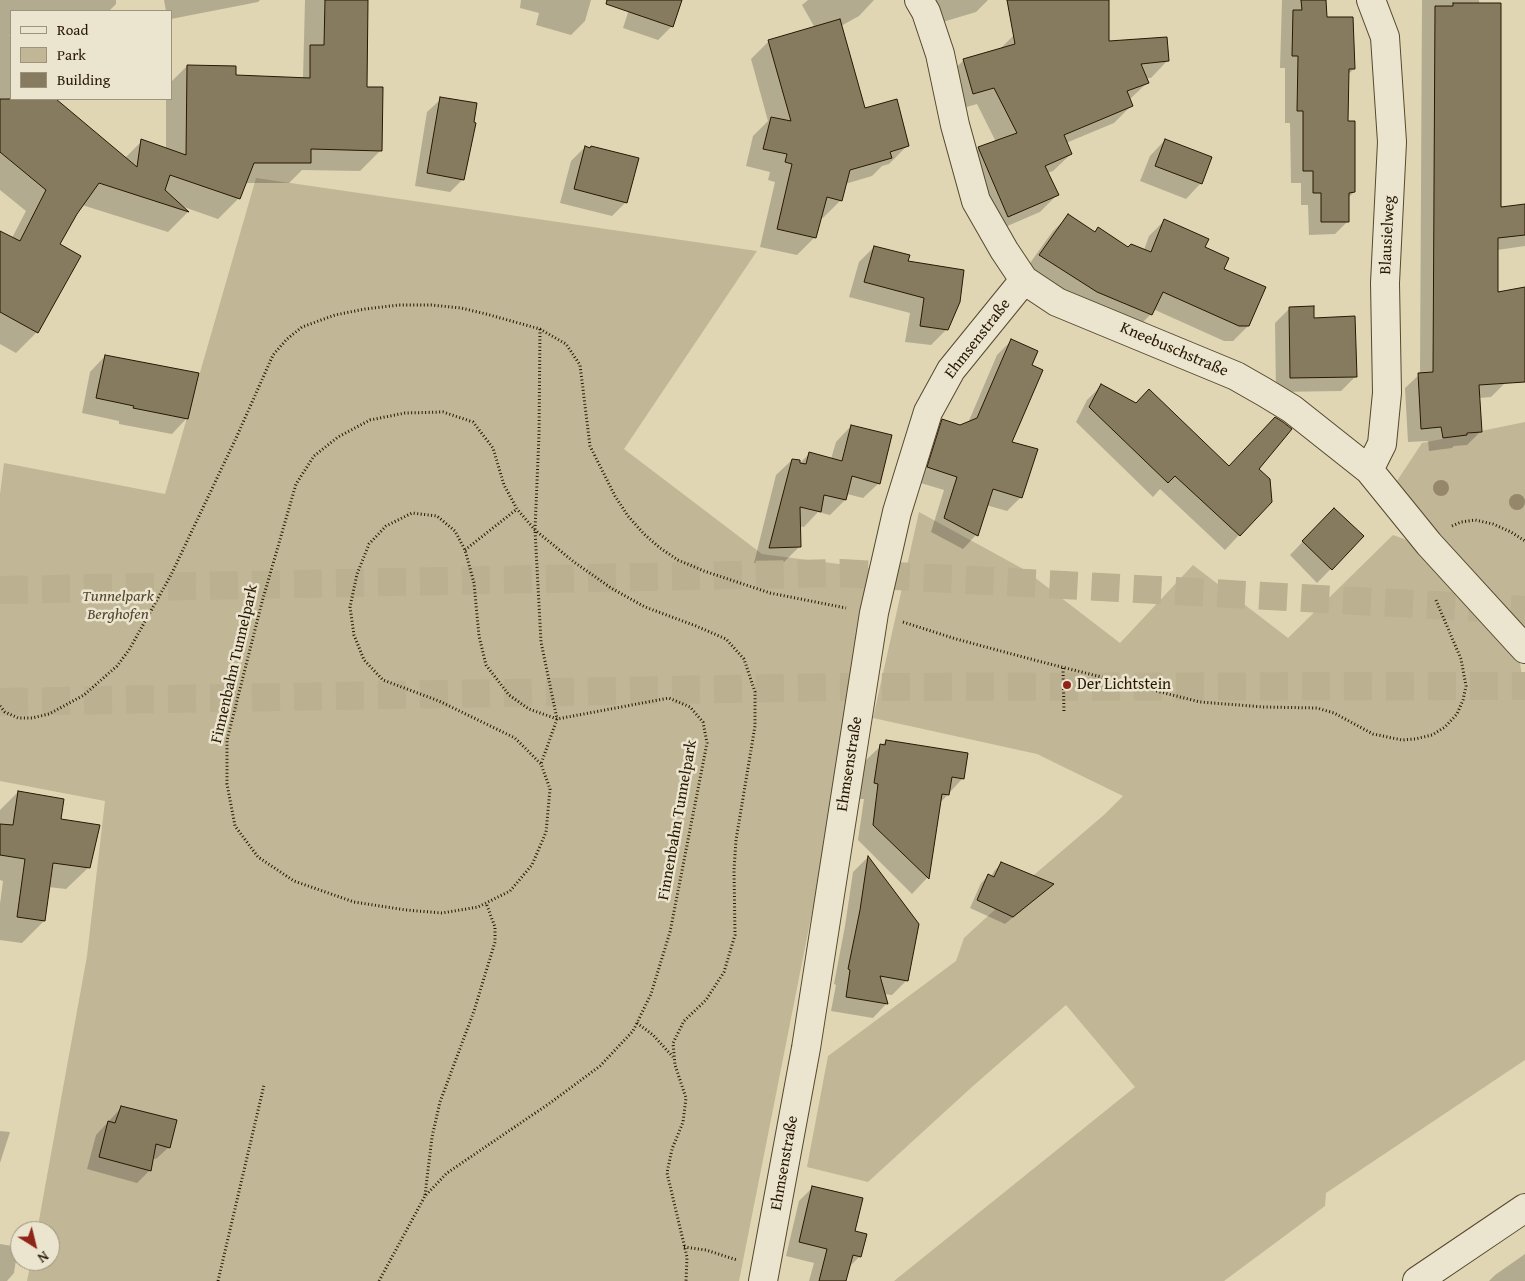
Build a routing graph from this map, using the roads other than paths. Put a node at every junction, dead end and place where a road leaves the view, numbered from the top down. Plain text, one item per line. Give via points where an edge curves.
1 (919, 0) edge
2 (1371, 0) edge
3 (1024, 280) junction
4 (1369, 470) junction
5 (1525, 649) edge
6 (1525, 1208) edge
7 (764, 1276) edge
8 (1417, 1281) edge

1 - 3 street, Kneebuschstraße via 940,54 955,126 976,201
2 - 4 street, Blausielweg via 1385,37 1392,142 1385,283 1387,393 1382,444
3 - 4 street, Kneebuschstraße via 1057,302 1236,376 1292,409
3 - 7 street, Ehmsenstraße via 952,370 928,412 897,512 874,613 806,1048
4 - 5 street, Kneebuschstraße via 1429,544
6 - 8 street

